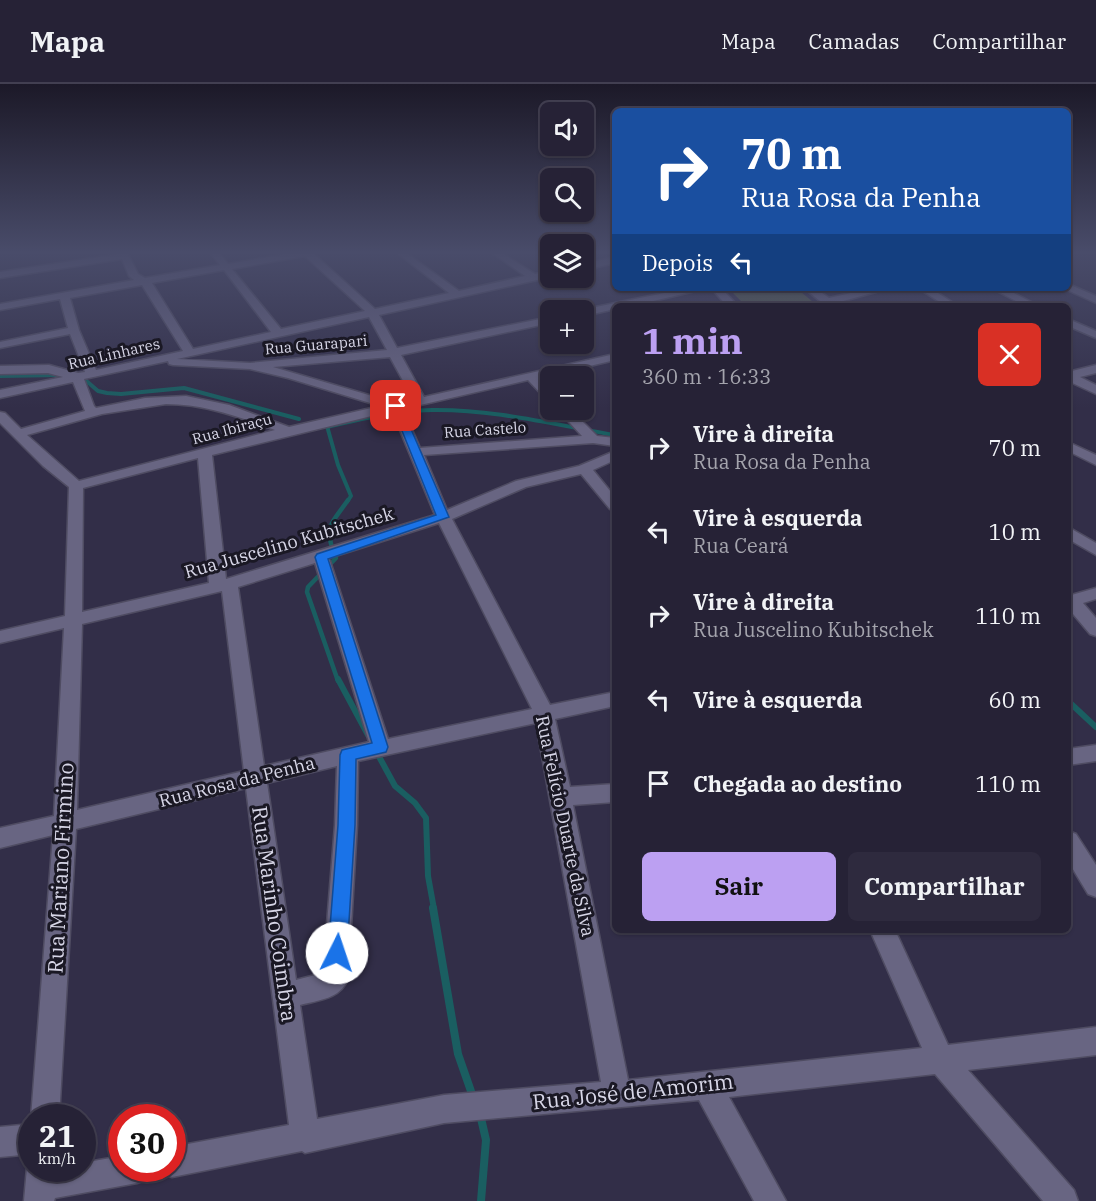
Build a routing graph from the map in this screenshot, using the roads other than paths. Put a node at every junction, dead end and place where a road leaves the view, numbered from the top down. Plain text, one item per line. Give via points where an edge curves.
1 (15, 304) edge
2 (67, 304) edge
3 (160, 304) edge
4 (254, 304) edge
5 (364, 304) edge
6 (409, 304) edge
7 (0, 307) edge
8 (612, 307) edge
9 (594, 311) edge
10 (372, 312) junction
11 (540, 322) edge
12 (1071, 323) edge
13 (74, 330) junction
14 (278, 333) junction
15 (1096, 335) edge
16 (0, 345) edge
17 (189, 352) junction
18 (392, 354) junction
19 (609, 358) edge
20 (153, 360) junction
21 (249, 366) junction
22 (0, 369) edge
23 (1096, 369) edge
24 (92, 374) junction
25 (531, 376) junction
26 (1071, 376) edge
27 (77, 377) junction
28 (1071, 378) edge
29 (540, 385) edge
30 (1096, 390) edge
31 (0, 394) edge
32 (420, 401) junction
33 (396, 406) junction
34 (95, 414) junction
35 (0, 416) edge
36 (574, 420) edge
37 (288, 431) junction
38 (18, 434) junction
39 (593, 439) junction
40 (612, 442) edge
41 (1071, 448) edge
42 (415, 452) junction
43 (205, 454) junction
44 (612, 456) edge
45 (1096, 461) edge
46 (584, 469) junction
47 (76, 486) junction
48 (612, 502) edge
49 (443, 517) junction
50 (1071, 534) edge
51 (1096, 550) edge
52 (321, 557) junction
53 (224, 586) junction
54 (1096, 593) edge
55 (1071, 601) edge
56 (1071, 602) edge
57 (72, 619) junction
58 (1096, 630) edge
59 (0, 637) edge
60 (612, 700) edge
61 (544, 713) junction
62 (381, 747) junction
63 (1096, 753) edge
64 (348, 755) junction
65 (1071, 757) edge
66 (254, 778) junction
67 (612, 793) edge
68 (561, 796) junction
69 (65, 825) junction
70 (0, 838) edge
71 (1071, 846) edge
72 (1096, 886) edge
73 (883, 933) edge
74 (286, 995) junction
75 (1096, 1041) edge
76 (941, 1060) junction
77 (706, 1085) junction
78 (617, 1095) junction
79 (46, 1104) edge
80 (305, 1138) junction
81 (18, 1140) edge
82 (0, 1142) edge
83 (186, 1159) edge
84 (108, 1173) edge
85 (40, 1185) edge
86 (771, 1201) edge
87 (1063, 1201) edge

1 - 7 street
2 - 13 street
3 - 17 street
4 - 14 street
5 - 10 street
6 - 10 street, Rua Linhares
8 - 9 street
10 - 14 street, Rua Linhares
10 - 18 street
11 - 18 street, Rua Guarapari
12 - 15 street
13 - 16 street
13 - 24 street
14 - 17 street, Rua Linhares
17 - 20 street, Rua Linhares
18 - 21 street, Rua Guarapari
18 - 32 street
19 - 25 street, Rua Ibiraçu
20 - 21 street, Rua Guarapari
20 - 24 street, Rua Linhares
21 - 33 street, Rua Ibiraçu
22 - 27 street via 49,369
23 - 26 street
24 - 27 street, Rua Linhares
25 - 29 street
25 - 32 street, Rua Ibiraçu
27 - 31 street, Rua Linhares
27 - 34 street via 88,407
28 - 30 street
32 - 33 street, Rua Ibiraçu
33 - 37 street, Rua Ibiraçu
33 - 42 street, Rua Felício Duarte da Silva
34 - 37 street via 157,401 188,400
34 - 38 street
35 - 38 street
36 - 39 street
37 - 43 street, Rua Ibiraçu
38 - 47 street
39 - 40 street, Rua Castelo
39 - 42 street, Rua Castelo
41 - 45 street
42 - 49 street, Rua Felício Duarte da Silva
43 - 47 street, Rua Ibiraçu
43 - 53 street, Rua Marinho Coimbra
44 - 46 street, Rua Juscelino Kubitschek
46 - 48 street
46 - 49 street, Rua Juscelino Kubitschek via 521,484
47 - 57 street, Rua Mariano Firmino
49 - 52 street, Rua Juscelino Kubitschek
49 - 61 street, Rua Felício Duarte da Silva
50 - 51 street
52 - 53 street, Rua Juscelino Kubitschek
52 - 62 street
53 - 57 street, Rua Juscelino Kubitschek
53 - 66 street, Rua Marinho Coimbra
54 - 55 street
56 - 58 street
57 - 59 street, Rua Juscelino Kubitschek
57 - 69 street, Rua Mariano Firmino
60 - 61 street, Rua Rosa da Penha
61 - 62 street, Rua Rosa da Penha
61 - 68 street, Rua Felício Duarte da Silva
62 - 64 street, Rua Rosa da Penha
63 - 65 street
64 - 66 street, Rua Rosa da Penha
64 - 74 street via 335,980
66 - 69 street, Rua Rosa da Penha
66 - 74 street, Rua Marinho Coimbra
67 - 68 street
68 - 78 street, Rua Felício Duarte da Silva
69 - 70 street, Rua Rosa da Penha
69 - 79 street, Rua Mariano Firmino
71 - 72 street
73 - 76 street
74 - 80 street, Rua Marinho Coimbra
75 - 76 street, Rua José de Amorim
76 - 77 street, Rua José de Amorim
76 - 87 street
77 - 78 street, Rua José de Amorim
77 - 86 street
78 - 80 street, Rua José de Amorim via 444,1109
80 - 83 street, Rua José de Amorim
81 - 82 street
84 - 85 street

